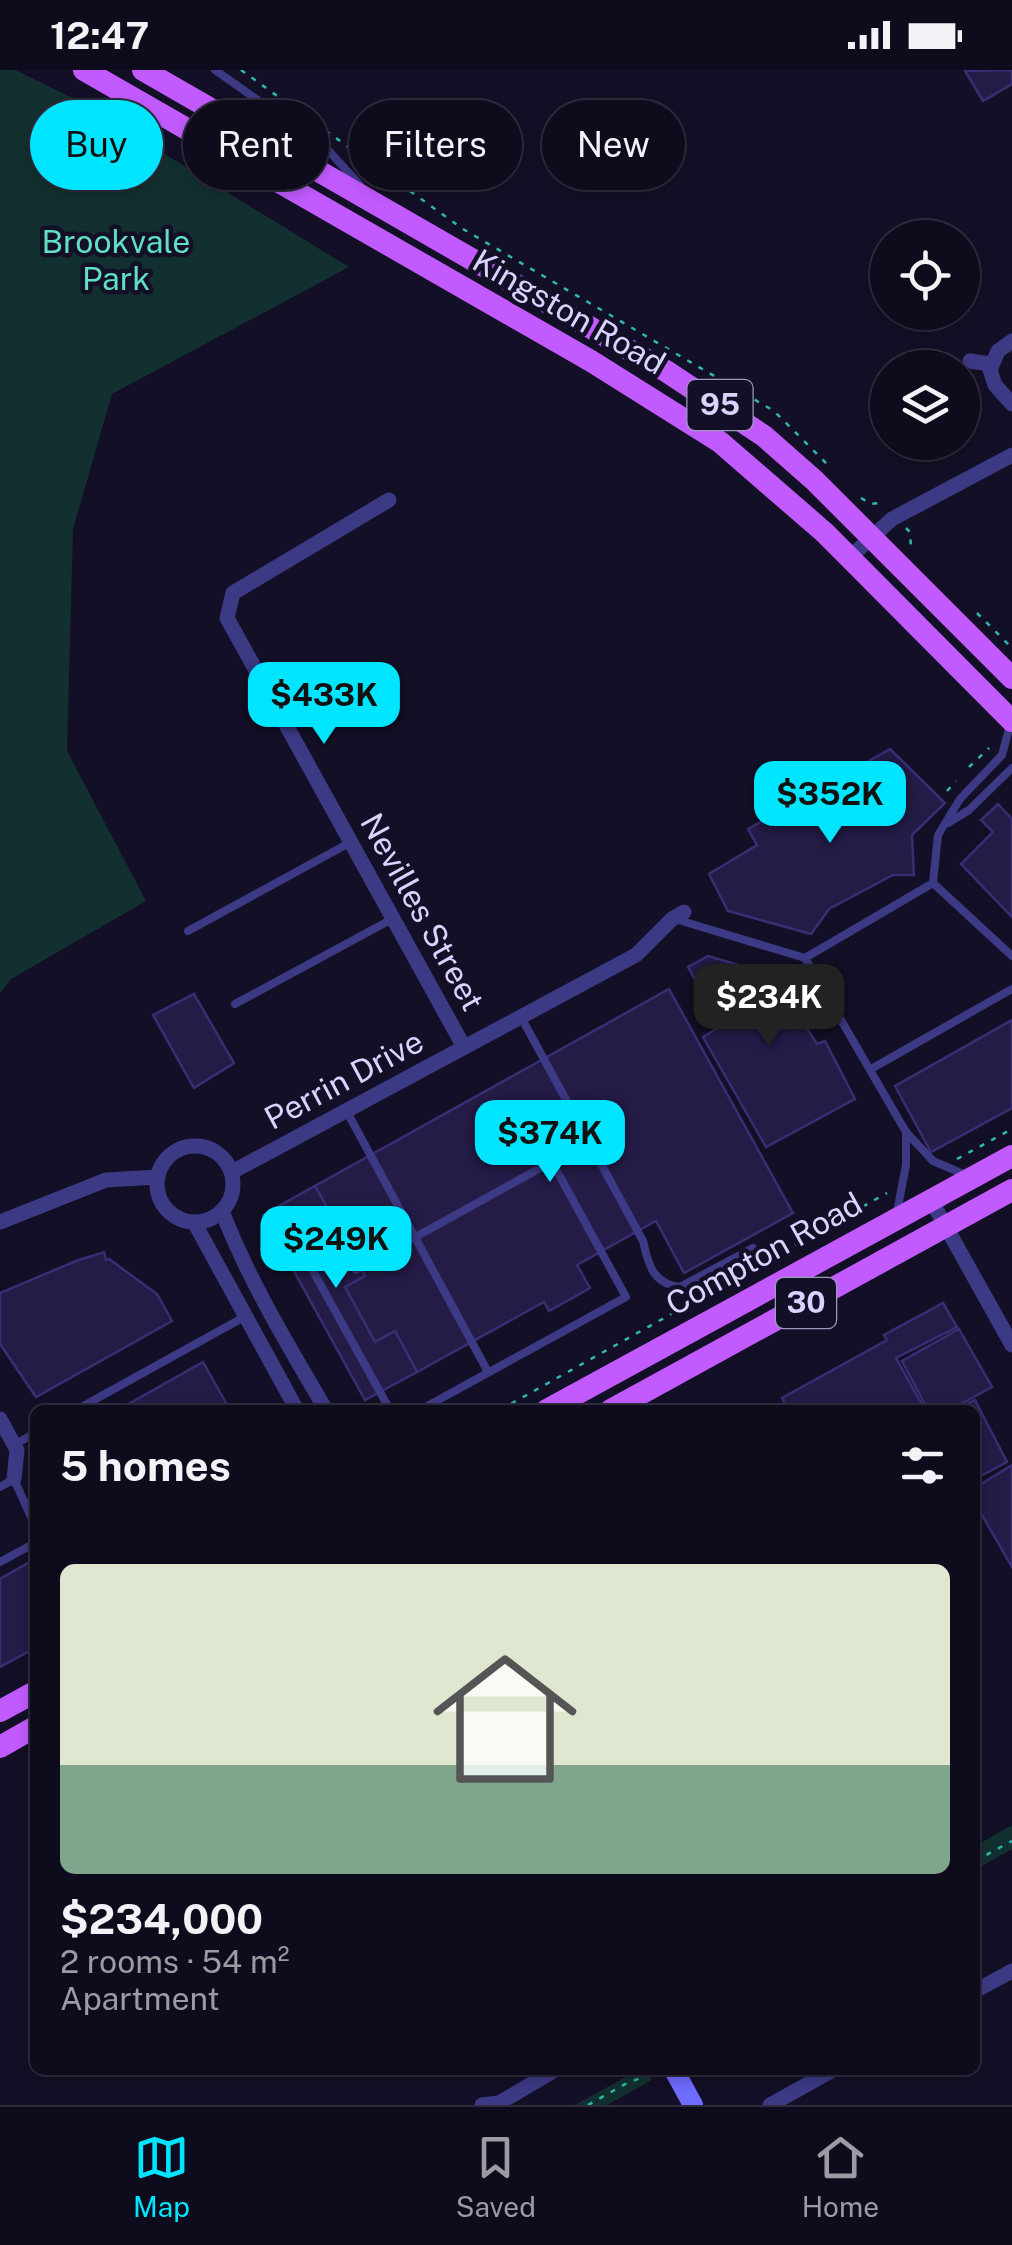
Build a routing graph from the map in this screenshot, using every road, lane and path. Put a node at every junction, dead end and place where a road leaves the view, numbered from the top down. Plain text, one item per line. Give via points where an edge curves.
1 (143, 70) edge
2 (215, 70) edge
3 (241, 70) edge
4 (89, 71) edge
5 (375, 203) junction
6 (1012, 342) edge
7 (980, 362) edge
8 (990, 364) junction
9 (1012, 404) edge
10 (1010, 451) edge
11 (837, 474) dead end
12 (862, 499) dead end
13 (389, 500) dead end
14 (880, 503) dead end
15 (905, 528) dead end
16 (871, 536) junction
17 (850, 557) junction
18 (922, 559) dead end
19 (974, 610) dead end
20 (1012, 648) edge
21 (1012, 678) edge
22 (1012, 721) edge
23 (990, 748) dead end
24 (969, 767) dead end
25 (1012, 768) edge
26 (956, 782) dead end
27 (947, 790) dead end
28 (948, 822) junction
29 (351, 842) junction
30 (933, 883) junction
31 (678, 915) joint
32 (394, 918) junction
33 (188, 931) dead end
34 (1012, 956) edge
35 (805, 958) junction
36 (1012, 989) edge
37 (235, 1004) dead end
38 (521, 1016) junction
39 (464, 1047) junction
40 (872, 1069) junction
41 (346, 1110) junction
42 (1012, 1129) edge
43 (906, 1132) junction
44 (588, 1141) junction
45 (1012, 1156) edge
46 (552, 1162) junction
47 (951, 1162) dead end
48 (232, 1172) junction
49 (158, 1177) junction
50 (972, 1178) junction
51 (893, 1190) dead end
52 (1012, 1190) edge
53 (931, 1200) junction
54 (222, 1211) junction
55 (896, 1219) junction
56 (0, 1222) edge
57 (194, 1222) junction
58 (288, 1226) dead end
59 (946, 1226) junction
60 (415, 1237) junction
61 (753, 1248) dead end
62 (356, 1270) dead end
63 (246, 1316) junction
64 (1012, 1346) edge
65 (488, 1372) junction
66 (85, 1405) edge
67 (294, 1405) edge
68 (323, 1405) edge
69 (387, 1405) edge
70 (429, 1405) edge
71 (509, 1405) edge
72 (556, 1405) edge
73 (620, 1405) edge
74 (0, 1419) edge
75 (30, 1436) edge
76 (14, 1444) junction
77 (7, 1483) edge
78 (30, 1518) edge
79 (30, 1545) edge
80 (0, 1562) edge
81 (30, 1695) edge
82 (0, 1711) edge
83 (30, 1731) edge
84 (0, 1747) edge
85 (1012, 1841) edge
86 (980, 1858) edge
87 (1012, 1971) edge
88 (980, 1989) edge
89 (547, 2075) edge
90 (648, 2075) edge
91 (677, 2075) edge
92 (824, 2075) edge
93 (482, 2105) edge
94 (588, 2105) edge
95 (693, 2105) edge
96 (770, 2105) edge

1 - 5 main road, Kingston Road / 95
2 - 5 lane, Kingston Road via 328,150
3 - 11 path via 463,229 774,410
4 - 17 main road, Kingston Road / 95 via 666,405 744,460
5 - 16 main road, Kingston Road / 95 via 704,394 777,447
6 - 8 street
7 - 8 street
8 - 9 street via 995,385
10 - 16 street
12 - 14 path
13 - 29 street, Nevilles Street via 233,593 228,618
15 - 18 path via 909,546
16 - 17 street
16 - 21 main road, Kingston Road / 95
17 - 22 main road, Kingston Road / 95
19 - 20 path
22 - 28 lane via 1002,754
23 - 24 path
25 - 28 lane
26 - 27 path
28 - 30 lane via 936,843
29 - 32 street, Nevilles Street
29 - 33 lane
30 - 34 lane
30 - 35 lane
31 - 35 lane
31 - 38 street, Perrin Drive via 636,955
32 - 37 lane
32 - 39 street, Nevilles Street
35 - 40 lane
36 - 40 lane
38 - 39 street, Perrin Drive
38 - 44 lane
39 - 41 street, Perrin Drive
40 - 43 lane
41 - 48 street, Perrin Drive
41 - 60 lane
42 - 47 path
43 - 50 lane via 933,1161
43 - 55 lane
44 - 46 lane
44 - 61 lane via 662,1282 680,1287
45 - 50 main road, Compton Road / 30
46 - 60 lane
46 - 65 lane via 626,1297
48 - 49 street via 215,1151 191,1146 170,1156
48 - 54 street via 232,1194
49 - 56 street via 106,1180
49 - 57 street via 163,1205
50 - 53 main road, Compton Road / 30
51 - 71 path
52 - 59 main road, Compton Road / 30
53 - 55 main road, Compton Road / 30
53 - 59 street
54 - 57 street
54 - 68 street
55 - 72 main road, Compton Road / 30
57 - 63 street
58 - 69 lane
59 - 64 street
59 - 73 main road, Compton Road / 30
60 - 62 lane
60 - 65 lane
63 - 66 lane
63 - 67 street
65 - 70 lane
74 - 76 street
75 - 76 lane
76 - 77 street
77 - 78 lane
79 - 80 lane
81 - 82 main road
83 - 84 main road
85 - 86 path
87 - 88 street
89 - 93 street via 499,2103
90 - 94 path
91 - 95 main road
92 - 96 street

